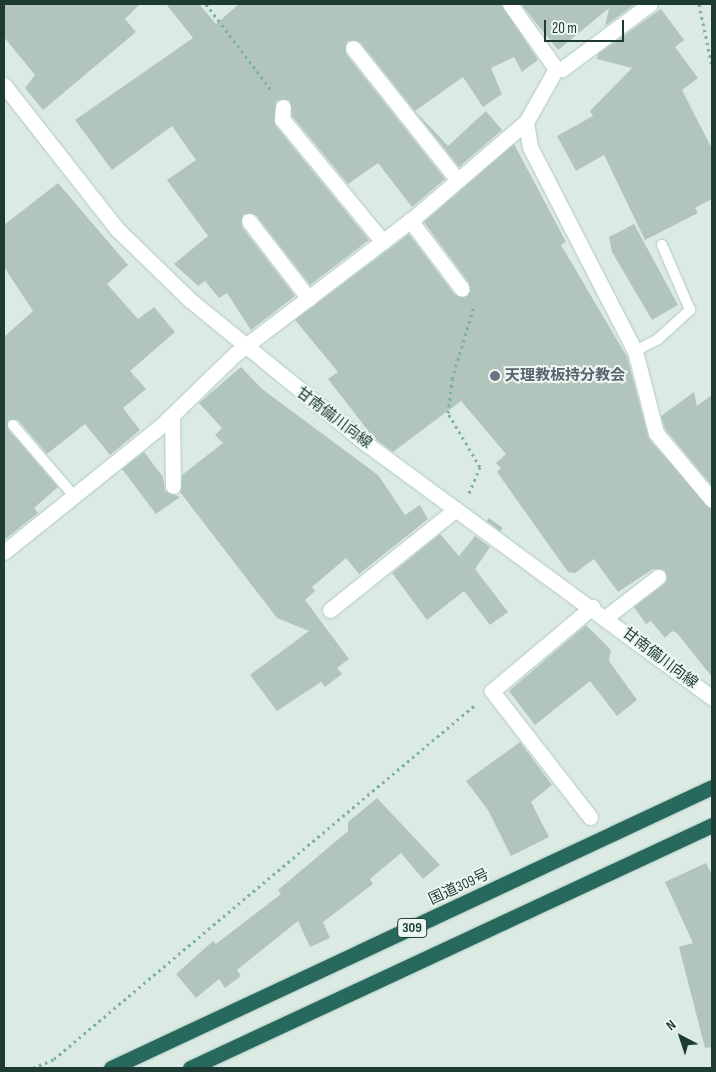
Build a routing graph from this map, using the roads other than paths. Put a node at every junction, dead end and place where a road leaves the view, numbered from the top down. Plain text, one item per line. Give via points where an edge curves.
1 (510, 4) edge
2 (650, 4) edge
3 (354, 48) dead end
4 (556, 69) junction
5 (4, 85) edge
6 (284, 107) road end
7 (526, 122) junction
8 (457, 179) junction
9 (410, 220) junction
10 (249, 221) dead end
11 (383, 242) junction
12 (662, 245) dead end
13 (462, 289) road end
14 (309, 300) junction
15 (245, 347) junction
16 (635, 351) junction
17 (172, 416) junction
18 (13, 425) dead end
19 (173, 486) dead end
20 (74, 496) junction
21 (712, 500) edge
22 (458, 510) junction
23 (4, 552) edge
24 (658, 576) dead end
25 (592, 607) junction
26 (330, 610) dead end
27 (606, 617) junction
28 (712, 698) edge
29 (712, 787) edge
30 (590, 817) dead end
31 (712, 825) edge
32 (112, 1068) edge
33 (190, 1068) edge

1 - 4 street
2 - 4 street via 562,69
3 - 8 street
4 - 7 street
5 - 15 street, 甘南備川向線 via 117,229
6 - 11 street via 282,119
7 - 8 street
7 - 16 street via 534,155
8 - 9 street
9 - 11 street
9 - 13 street
10 - 14 street
11 - 14 street
12 - 16 lane via 690,310 658,340
14 - 15 street
15 - 17 street
15 - 22 street, 甘南備川向線
16 - 21 street via 656,433
17 - 19 street
17 - 20 street
18 - 20 lane
20 - 23 street
22 - 25 street, 甘南備川向線
22 - 26 street
24 - 27 street
25 - 27 street, 甘南備川向線
25 - 30 street via 492,691
27 - 28 street, 甘南備川向線
29 - 32 highway, 国道309号 / 309
31 - 33 highway, 309

